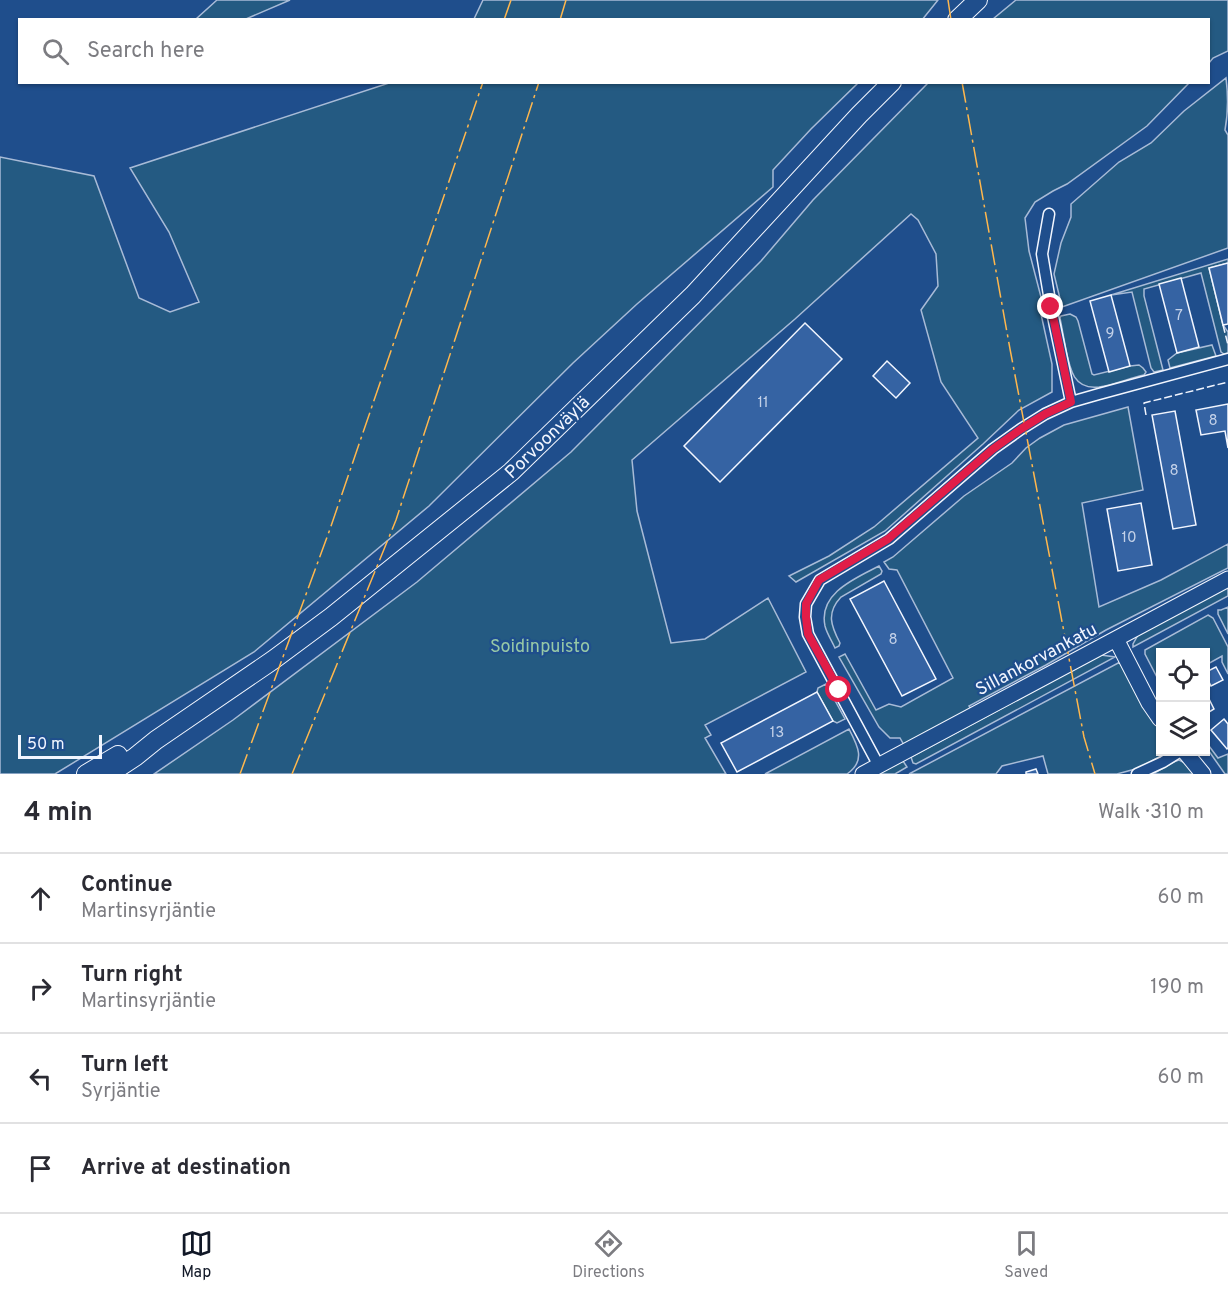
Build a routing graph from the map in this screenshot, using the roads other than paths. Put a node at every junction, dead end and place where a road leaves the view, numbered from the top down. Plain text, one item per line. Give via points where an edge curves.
1 (978, 0) edge
2 (959, 18) edge
3 (890, 84) edge
4 (1048, 214) dead end
5 (1228, 359) edge
6 (1071, 402) junction
7 (1228, 579) edge
8 (1116, 639) junction
9 (1156, 712) edge
10 (156, 740) junction
11 (1173, 756) edge
12 (1188, 756) edge
13 (879, 766) junction
14 (86, 774) edge
15 (109, 774) edge
16 (863, 774) edge
17 (1137, 774) edge
18 (1203, 774) edge

1 - 2 highway
3 - 10 highway, Porvoonväylä via 693,295 512,472 331,617
4 - 6 street via 1042,254
5 - 6 street
6 - 13 street via 1045,414 993,449 888,539 819,580 811,594 806,604 808,634
7 - 8 main road, Sillankorvankatu
8 - 9 main road
8 - 13 main road, Sillankorvankatu
10 - 14 highway, Porvoonväylä via 134,746
10 - 15 highway, Porvoonväylä
11 - 17 street
12 - 18 main road
13 - 16 main road, Sillankorvankatu

